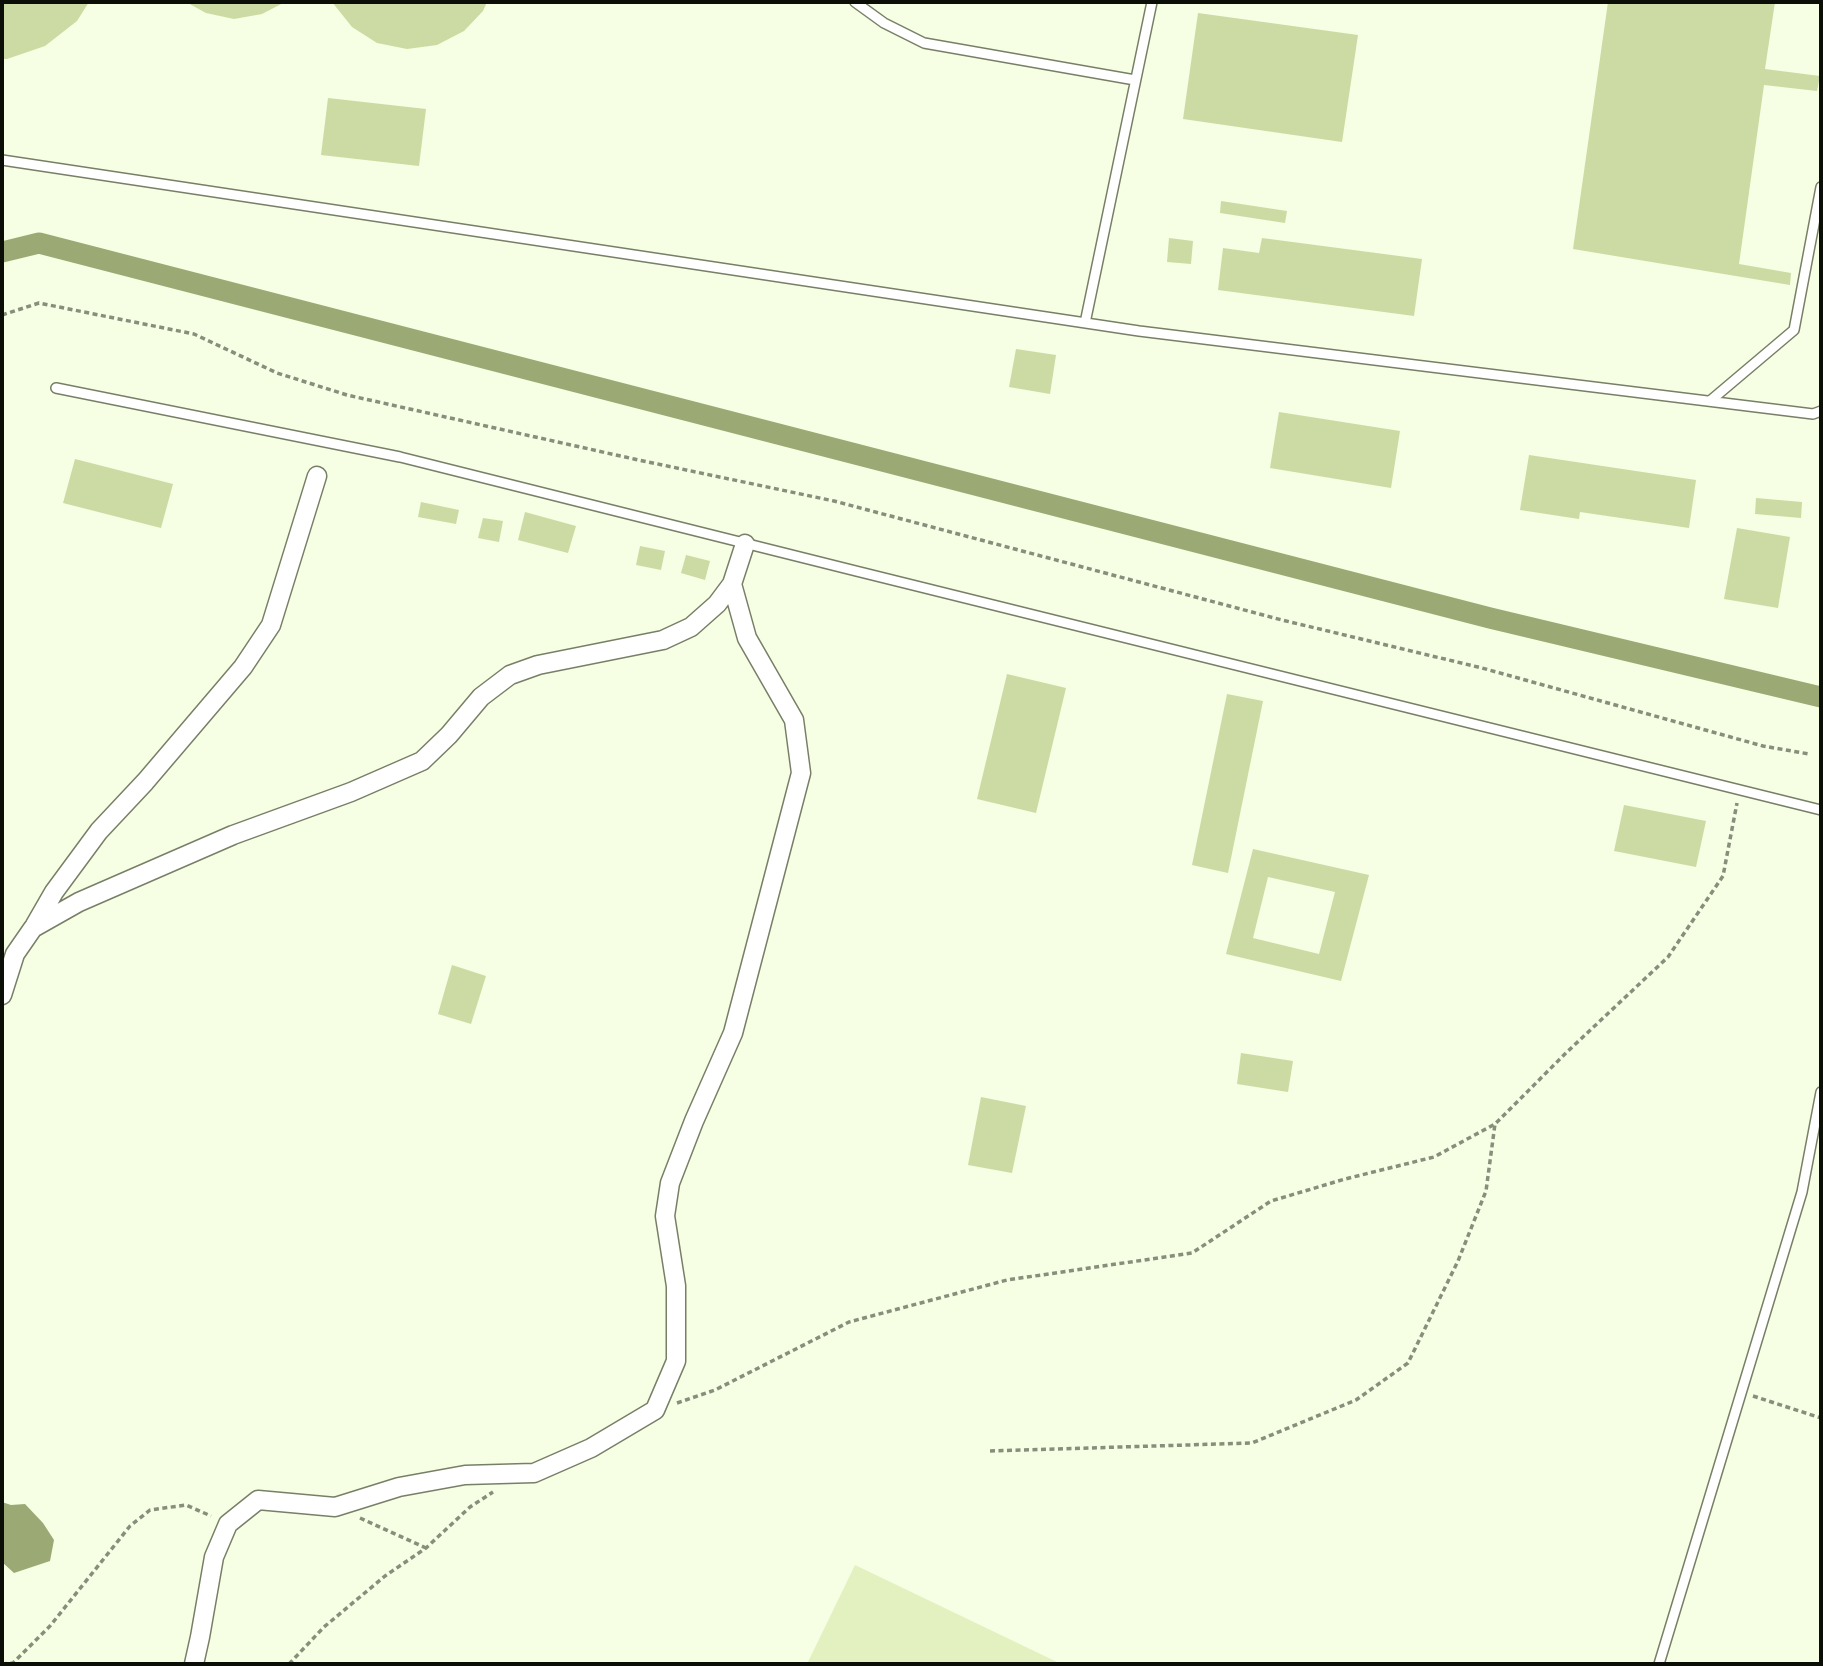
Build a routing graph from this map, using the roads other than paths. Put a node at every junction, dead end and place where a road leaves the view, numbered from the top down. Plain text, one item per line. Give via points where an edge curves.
1 (855, 2) edge
2 (1152, 2) edge
3 (1135, 80) junction
4 (2, 160) edge
5 (1821, 187) edge
6 (1085, 323) junction
7 (56, 388) dead end
8 (1710, 401) junction
9 (1821, 411) edge
10 (317, 476) dead end
11 (745, 544) junction
12 (732, 584) junction
13 (1821, 810) edge
14 (33, 928) junction
15 (2, 995) edge
16 (1821, 1092) edge
17 (194, 1664) edge
18 (1659, 1664) edge

1 - 3 lane via 924,43
2 - 3 lane
3 - 6 lane
4 - 6 lane
5 - 8 lane via 1794,330
6 - 8 lane
7 - 11 lane via 400,457
8 - 9 lane via 1813,414
10 - 14 street via 271,625 243,667 99,831
11 - 12 street
11 - 13 lane
12 - 14 street via 691,627 663,640 538,664 510,675 481,697 422,761 233,835 79,902
12 - 17 street via 747,638 794,720 801,773 733,1033 670,1183 665,1216 676,1286 676,1361 655,1410 591,1448 534,1473 466,1475 335,1507 258,1500 228,1524 214,1557
14 - 15 street via 15,954
16 - 18 lane via 1801,1192

